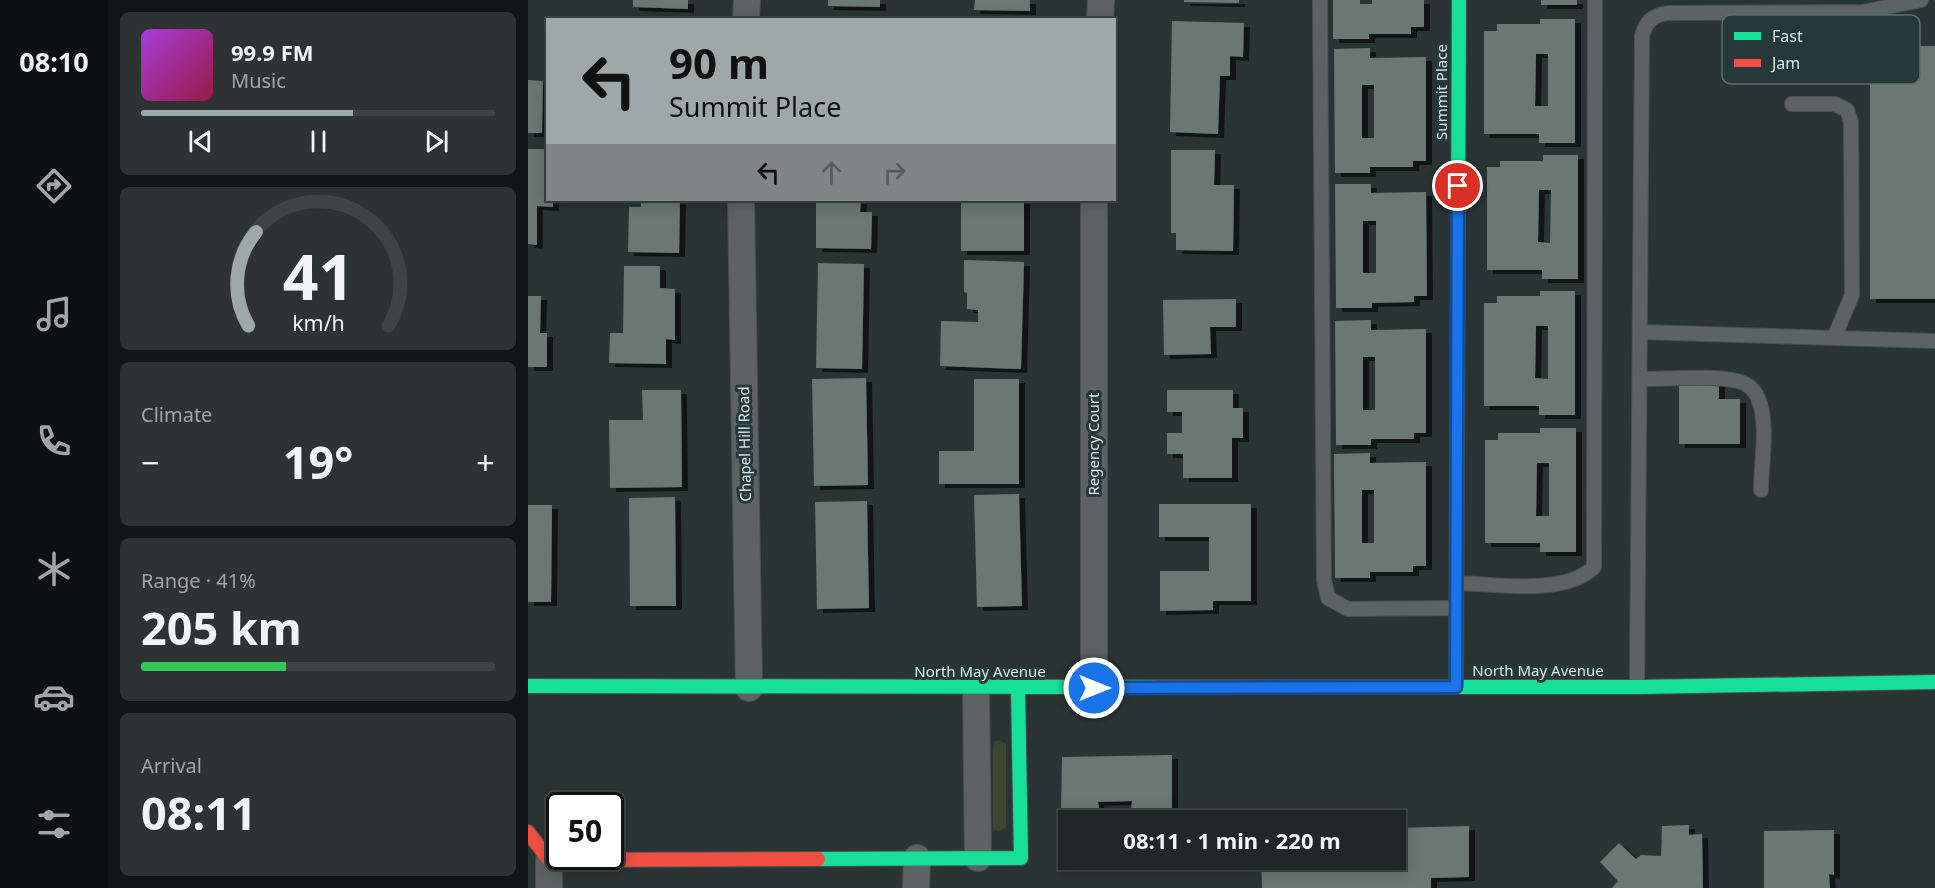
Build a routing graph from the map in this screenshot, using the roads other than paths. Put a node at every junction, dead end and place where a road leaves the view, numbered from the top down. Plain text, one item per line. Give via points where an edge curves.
1 (747, 0) edge
2 (1101, 0) edge
3 (1320, 0) edge
4 (1459, 0) edge
5 (1595, 0) edge
6 (1921, 0) edge
7 (746, 18) edge
8 (1100, 18) edge
9 (1792, 104) dead end
10 (741, 201) edge
11 (1094, 201) edge
12 (1641, 332) junction
13 (1834, 338) junction
14 (1935, 341) edge
15 (1641, 379) junction
16 (1761, 490) dead end
17 (1457, 583) junction
18 (1456, 608) junction
19 (1935, 682) edge
20 (528, 686) edge
21 (1456, 687) junction
22 (1637, 687) junction
23 (749, 688) junction
24 (976, 688) junction
25 (1018, 688) junction
26 (1094, 688) junction
27 (528, 832) edge
28 (546, 856) edge
29 (916, 858) junction
30 (978, 858) junction
31 (624, 860) edge
32 (549, 870) edge
33 (549, 888) edge
34 (916, 888) edge

1 - 7 street
2 - 8 street
3 - 18 lane via 1324,569 1328,598 1348,609
4 - 17 main road, Summit Place
5 - 17 lane via 1594,567 1584,577 1560,585
6 - 12 lane via 1863,12 1667,13 1654,15 1645,24
9 - 13 lane via 1835,105 1846,110 1851,122 1852,295
10 - 23 street, Chapel Hill Road
11 - 26 street, Regency Court
12 - 13 lane
12 - 15 lane
13 - 14 lane
15 - 16 lane via 1729,380 1752,389 1761,416
15 - 22 lane
17 - 18 main road, Summit Place
18 - 21 main road, Summit Place
19 - 22 main road, North May Avenue
20 - 23 main road, North May Avenue
21 - 22 main road, North May Avenue
21 - 26 main road, North May Avenue
23 - 24 main road, North May Avenue
24 - 25 main road, North May Avenue
24 - 30 street
25 - 26 main road, North May Avenue
25 - 30 main road via 1021,858
27 - 28 main road
29 - 30 main road
29 - 31 main road
29 - 34 street
32 - 33 street

